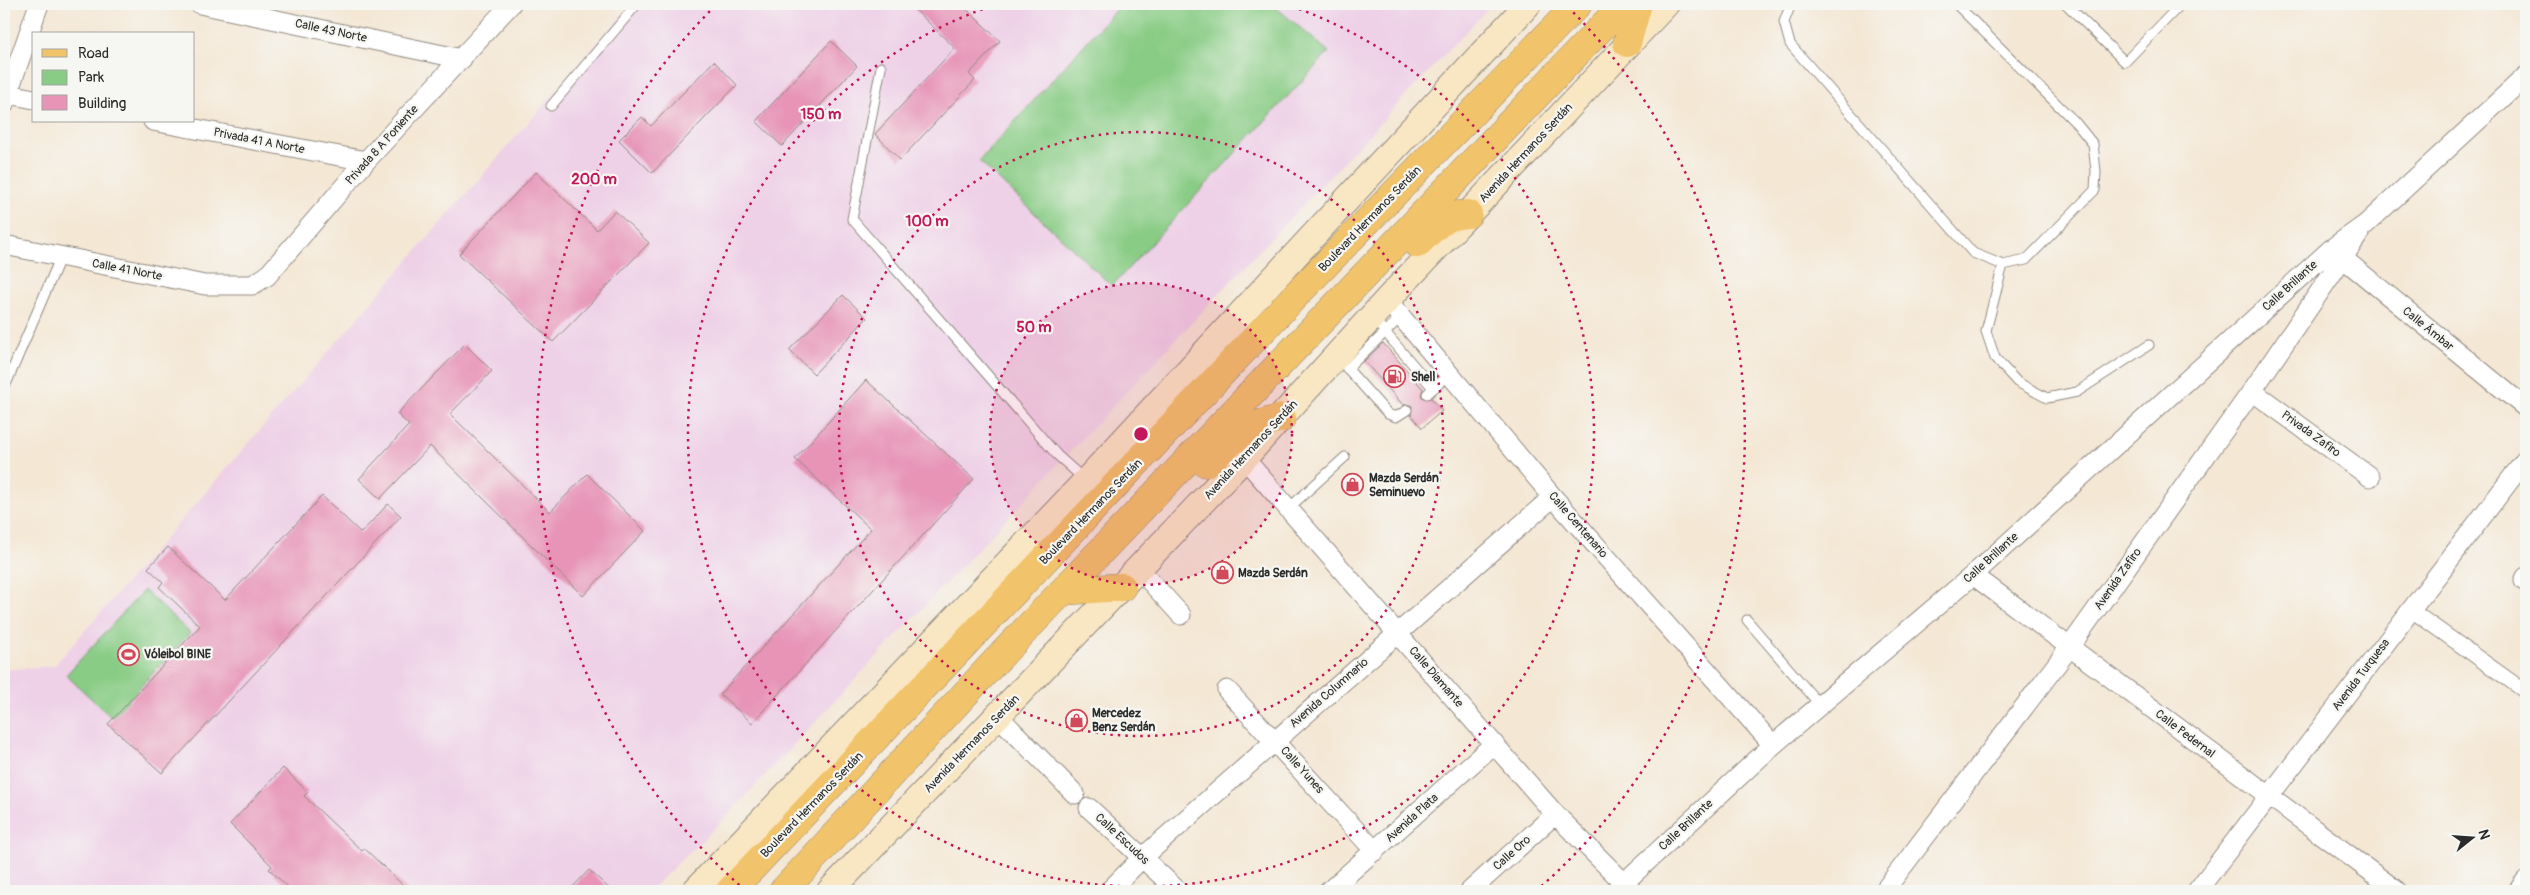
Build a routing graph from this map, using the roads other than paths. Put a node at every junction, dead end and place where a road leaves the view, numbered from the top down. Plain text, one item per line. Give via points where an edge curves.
1 (39, 4) edge
2 (200, 4) edge
3 (511, 4) edge
4 (637, 4) edge
5 (1528, 4) edge
6 (1578, 4) edge
7 (1624, 4) edge
8 (1638, 4) edge
9 (1666, 4) edge
10 (1790, 4) edge
11 (1956, 4) edge
12 (2066, 4) edge
13 (2181, 4) edge
14 (1627, 43) junction
15 (462, 59) junction
16 (881, 67) dead end
17 (2526, 76) edge
18 (5, 97) edge
19 (32, 99) edge
20 (551, 106) dead end
21 (158, 122) edge
22 (366, 161) junction
23 (1468, 214) junction
24 (4, 245) edge
25 (2337, 254) junction
26 (61, 256) junction
27 (2003, 266) junction
28 (252, 285) joint
29 (1354, 286) junction
30 (1386, 317) junction
31 (2149, 345) dead end
32 (1342, 363) junction
33 (1450, 374) junction
34 (7, 382) dead end
35 (2252, 390) junction
36 (2526, 408) edge
37 (1407, 410) dead end
38 (1282, 418) junction
39 (1345, 457) dead end
40 (1244, 458) junction
41 (2526, 459) edge
42 (1171, 478) junction
43 (2370, 478) dead end
44 (1086, 481) junction
45 (1553, 497) junction
46 (1288, 508) junction
47 (1973, 575) junction
48 (1130, 578) junction
49 (1063, 591) junction
50 (2411, 610) junction
51 (1181, 615) dead end
52 (1747, 620) dead end
53 (1397, 633) junction
54 (2069, 648) junction
55 (1227, 690) dead end
56 (2526, 692) edge
57 (1820, 705) junction
58 (998, 716) junction
59 (1275, 740) junction
60 (1494, 744) junction
61 (1773, 745) junction
62 (1075, 794) dead end
63 (2269, 796) junction
64 (1089, 808) dead end
65 (1555, 814) junction
66 (1375, 851) junction
67 (1142, 858) junction
68 (2526, 880) edge
69 (1624, 889) edge
70 (695, 891) edge
71 (730, 891) edge
72 (783, 891) edge
73 (830, 891) edge
74 (1109, 891) edge
75 (1178, 891) edge
76 (1329, 891) edge
77 (1470, 891) edge
78 (1884, 891) edge
79 (2197, 891) edge
80 (2397, 891) edge
81 (2518, 891) edge

1 - 18 street
2 - 15 street, Calle 43 Norte
3 - 15 street, Privada 8 A Poniente
4 - 20 lane
5 - 44 main road
6 - 71 main road, Boulevard Hermanos Serdán via 1295,296
7 - 29 main road
8 - 14 main road
9 - 14 main road, Avenida Hermanos Serdán
10 - 27 lane via 1784,22 1790,44 1973,253
11 - 27 lane via 2076,123 2093,144 2094,190 2026,260
12 - 13 lane via 2125,62
14 - 23 main road, Avenida Hermanos Serdán
15 - 22 street, Privada 8 A Poniente
16 - 44 lane via 852,220 1057,455
17 - 25 street, Calle Brillante
18 - 19 street
21 - 22 street, Privada 41 A Norte
22 - 28 street, Privada 8 A Poniente via 266,276
23 - 29 main road via 1453,214 1442,220 1382,278 1368,286
23 - 30 main road, Avenida Hermanos Serdán
24 - 26 street, Calle 41 Norte
25 - 35 street, Avenida Zafiro
25 - 36 street, Calle Ámbar
25 - 47 street, Calle Brillante
26 - 28 street, Calle 41 Norte via 206,285
26 - 34 lane
27 - 31 lane via 1986,331 1995,358 2017,382 2048,398 2077,392
29 - 42 main road
30 - 32 main road, Avenida Hermanos Serdán
30 - 33 street, Calle Centenario
30 - 33 lane via 1430,391
32 - 37 lane via 1392,417
32 - 38 main road, Avenida Hermanos Serdán
33 - 45 street, Calle Centenario
35 - 43 street, Privada Zafiro
35 - 54 street, Avenida Zafiro
38 - 40 main road, Avenida Hermanos Serdán
38 - 42 main road via 1259,424 1241,434 1195,471
39 - 46 lane
40 - 46 street, Calle Diamante
40 - 48 main road, Avenida Hermanos Serdán
41 - 50 street, Avenida Turquesa
42 - 49 main road
44 - 70 main road
45 - 53 street, Avenida Columnario
45 - 61 street, Calle Centenario
46 - 53 street, Calle Diamante
47 - 54 street, Calle Pedernal
47 - 57 street, Calle Brillante
48 - 49 main road
48 - 51 street
48 - 58 main road, Avenida Hermanos Serdán
49 - 72 main road
50 - 56 street
50 - 63 street, Avenida Turquesa
52 - 57 lane
53 - 59 street, Avenida Columnario
53 - 60 street, Calle Diamante
54 - 63 street, Calle Pedernal
54 - 78 street, Avenida Zafiro
55 - 59 street, Calle Yunes
57 - 61 street, Calle Brillante
58 - 62 street
58 - 73 main road, Avenida Hermanos Serdán
59 - 66 street, Calle Yunes
59 - 67 street, Avenida Columnario
60 - 65 street, Calle Diamante
60 - 66 street, Avenida Plata
61 - 69 street, Calle Brillante
63 - 79 street, Avenida Turquesa
63 - 80 street, Calle Pedernal
64 - 67 street, Calle Escudos
65 - 69 street, Calle Diamante
65 - 77 street, Calle Oro
66 - 76 street, Avenida Plata
67 - 74 street, Avenida Columnario
67 - 75 street, Calle Escudos
68 - 81 street

